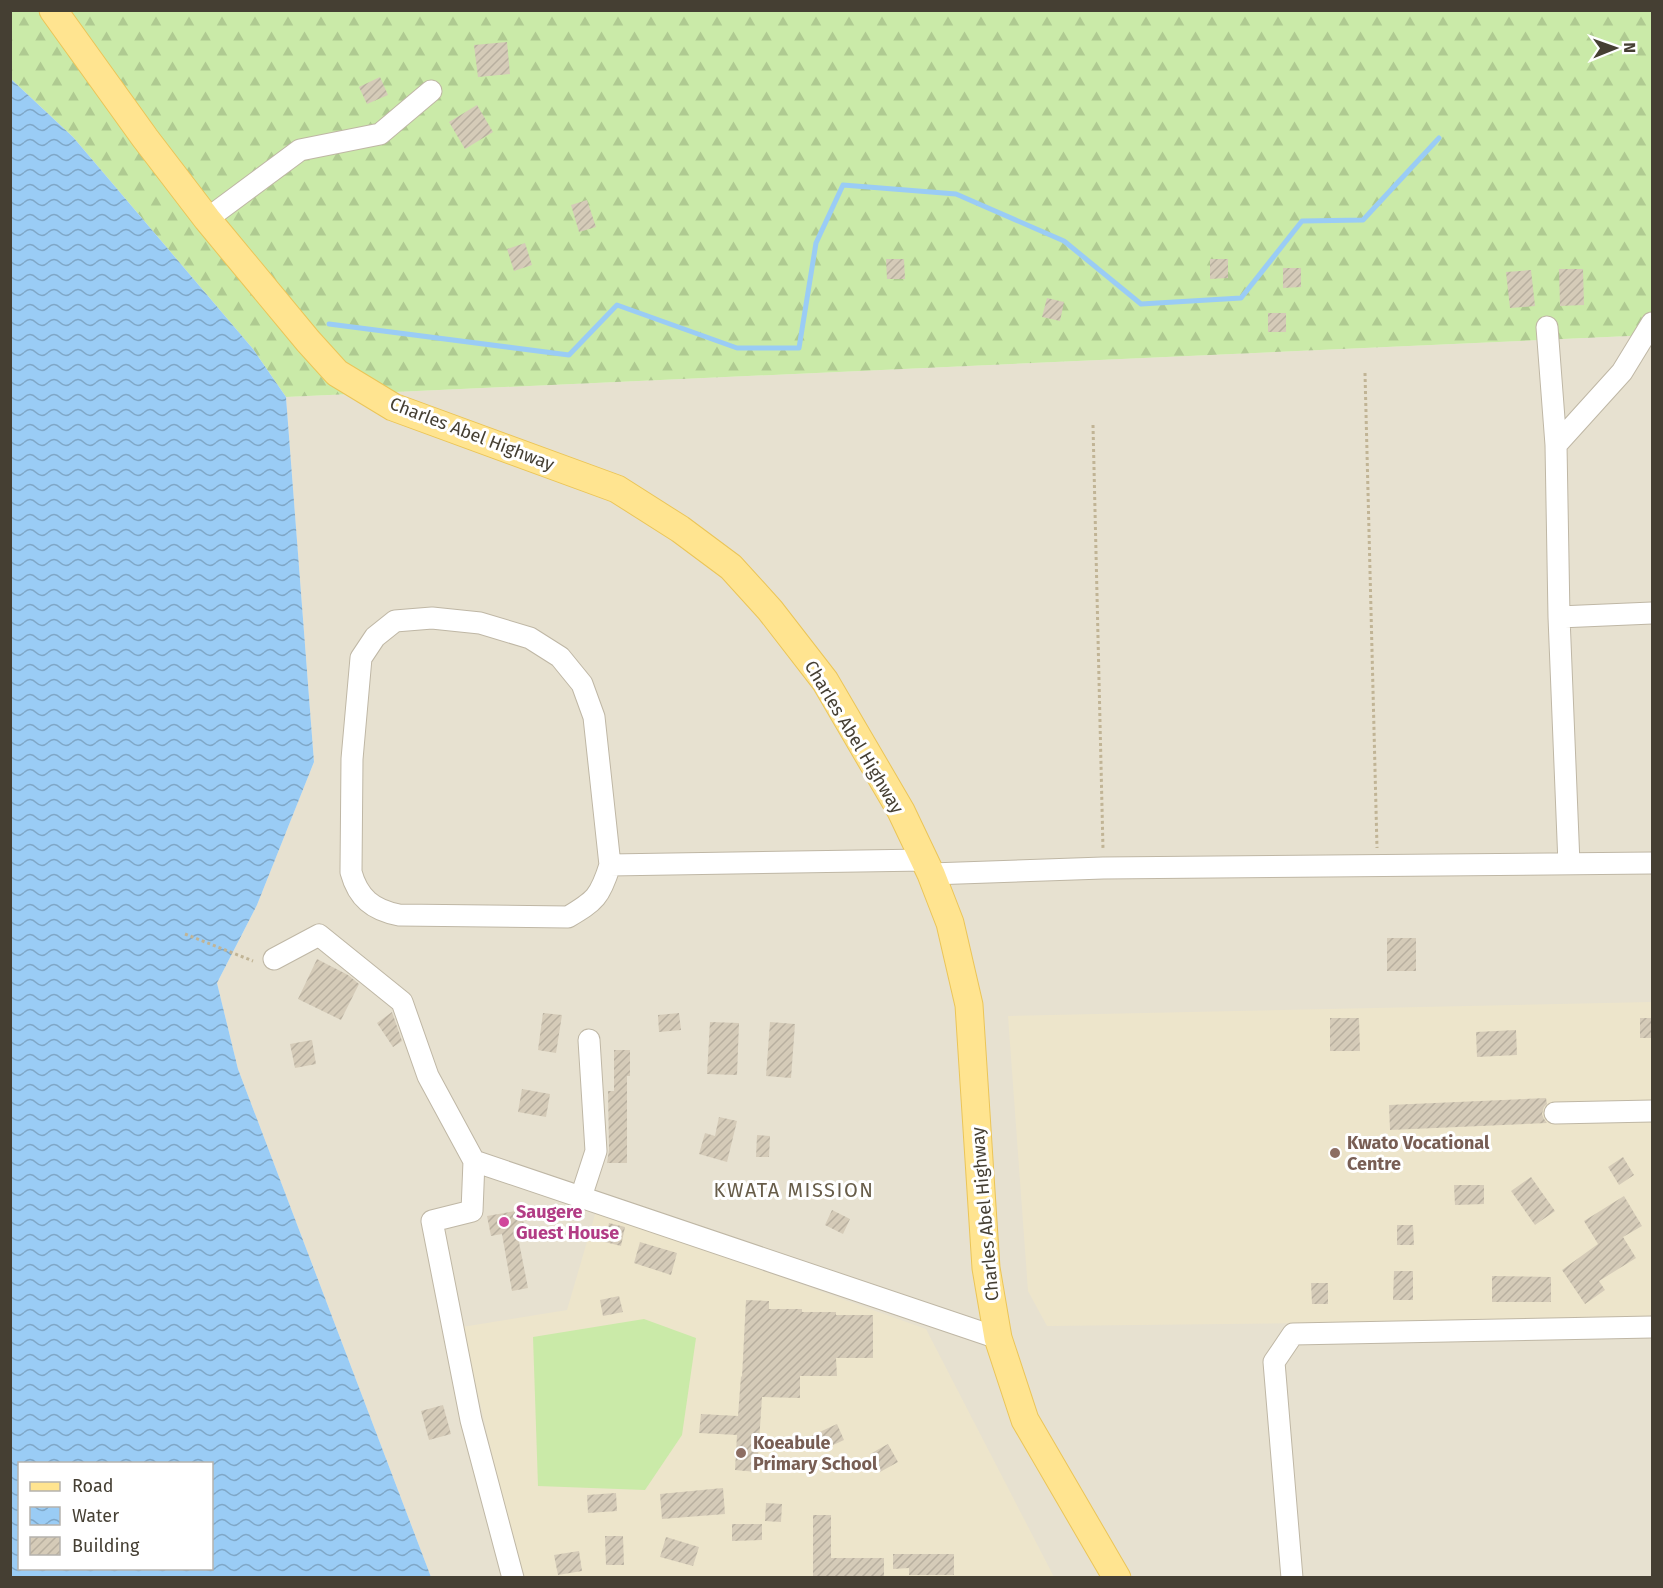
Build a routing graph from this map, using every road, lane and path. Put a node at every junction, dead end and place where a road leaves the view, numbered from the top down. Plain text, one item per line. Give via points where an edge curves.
1 (53, 10) edge
2 (431, 91) dead end
3 (207, 219) junction
4 (1653, 323) edge
5 (1547, 327) dead end
6 (1365, 373) dead end
7 (1093, 425) dead end
8 (1556, 445) junction
9 (1653, 613) edge
10 (1559, 617) junction
11 (1653, 863) edge
12 (1378, 864) junction
13 (1569, 864) junction
14 (610, 865) junction
15 (928, 867) junction
16 (1103, 868) junction
17 (185, 934) dead end
18 (264, 960) joint
19 (590, 1040) dead end
20 (1653, 1111) edge
21 (1555, 1113) dead end
22 (474, 1161) junction
23 (581, 1197) junction
24 (1653, 1327) edge
25 (998, 1338) junction
26 (513, 1578) edge
27 (1117, 1578) edge
28 (1292, 1578) edge

1 - 3 main road, Charles Abel Highway
2 - 3 street via 380,134 300,150
3 - 15 main road, Charles Abel Highway via 338,373 393,407 617,489 730,567 770,610 825,681 901,811
4 - 8 street via 1622,372
5 - 8 street
6 - 12 path
7 - 16 path
8 - 10 street
9 - 10 street
10 - 13 street
11 - 13 street
12 - 13 street
12 - 16 street
14 - 14 street via 594,717 582,684 560,657 530,638 480,623 432,618 394,621 375,638 361,658 352,770 351,872 354,886 370,904 382,912 399,915 567,917 590,904 603,886
14 - 15 street
15 - 16 street
15 - 25 main road, Charles Abel Highway via 950,923 969,1005 986,1268
17 - 18 path
18 - 22 street via 319,935 402,1002 428,1076
19 - 23 street via 596,1151
20 - 21 street
22 - 23 street
22 - 26 street via 472,1211 432,1221 471,1420
23 - 25 street
24 - 28 street via 1293,1334 1274,1362
25 - 27 main road, Charles Abel Highway via 1025,1420

